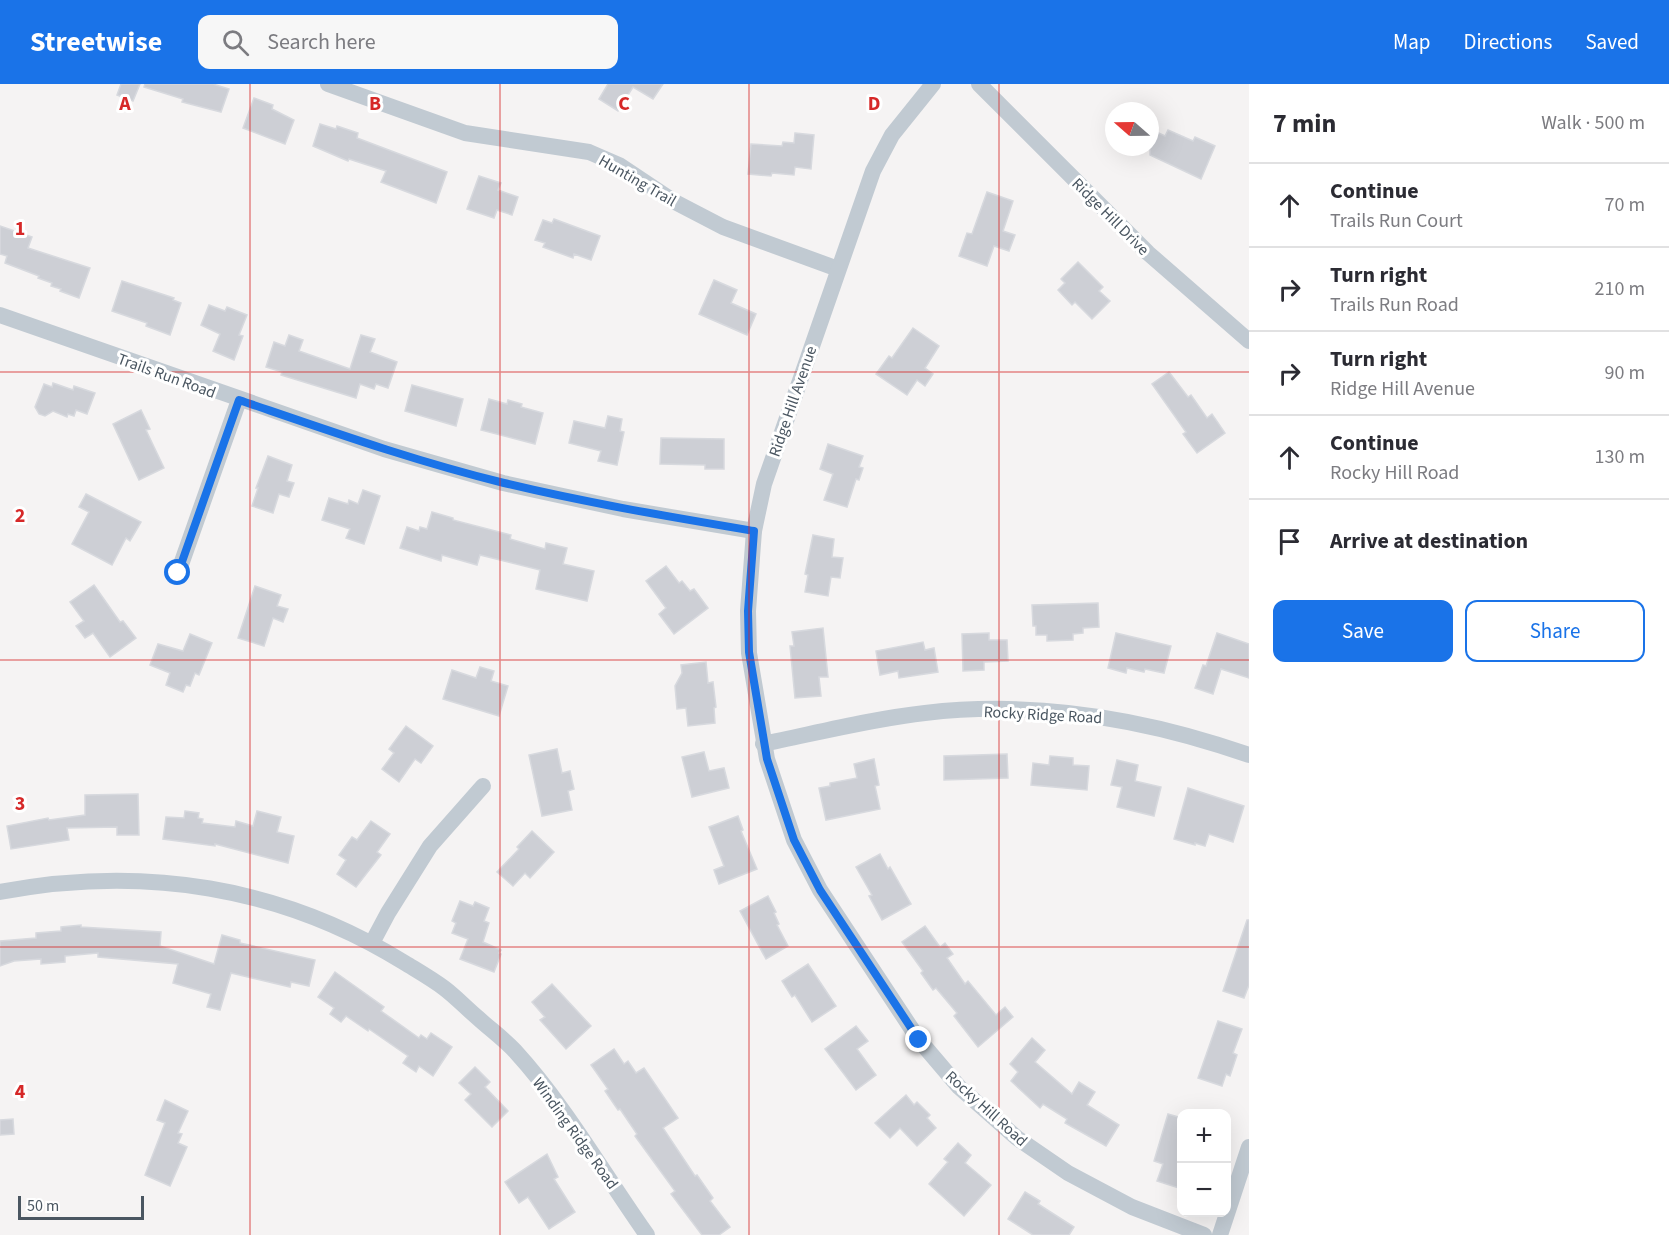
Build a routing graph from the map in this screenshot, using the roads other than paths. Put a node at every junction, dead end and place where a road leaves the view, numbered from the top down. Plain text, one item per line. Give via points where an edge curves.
1 (330, 84) edge
2 (933, 84) edge
3 (979, 84) edge
4 (838, 269) junction
5 (0, 315) edge
6 (1249, 340) edge
7 (239, 400) junction
8 (754, 531) junction
9 (178, 573) dead end
10 (763, 744) junction
11 (1249, 755) edge
12 (483, 786) dead end
13 (0, 892) edge
14 (372, 943) junction
15 (1249, 1147) edge
16 (639, 1232) edge
17 (1204, 1235) edge
18 (1220, 1235) edge

1 - 4 street, Hunting Trail via 465,133 589,152 619,165 673,201 723,227
2 - 4 street, Ridge Hill Avenue via 892,135 873,171
3 - 6 street, Ridge Hill Drive via 1148,253
4 - 8 street, Ridge Hill Avenue via 764,484
5 - 7 street, Trails Run Road
7 - 8 street, Trails Run Road via 384,449 503,483
7 - 9 street
8 - 10 street, Ridge Hill Avenue via 749,652
10 - 11 street, Rocky Ridge Road via 927,712 1004,708 1101,716 1208,741
10 - 17 street, Rocky Hill Road via 794,840 820,890 919,1040 959,1087 1017,1138 1068,1173 1132,1207
12 - 14 street via 430,846
13 - 14 street, Winding Ridge Road via 104,879 156,881 242,894 309,915
14 - 16 street, Winding Ridge Road via 443,987 514,1050 558,1103
15 - 18 street

